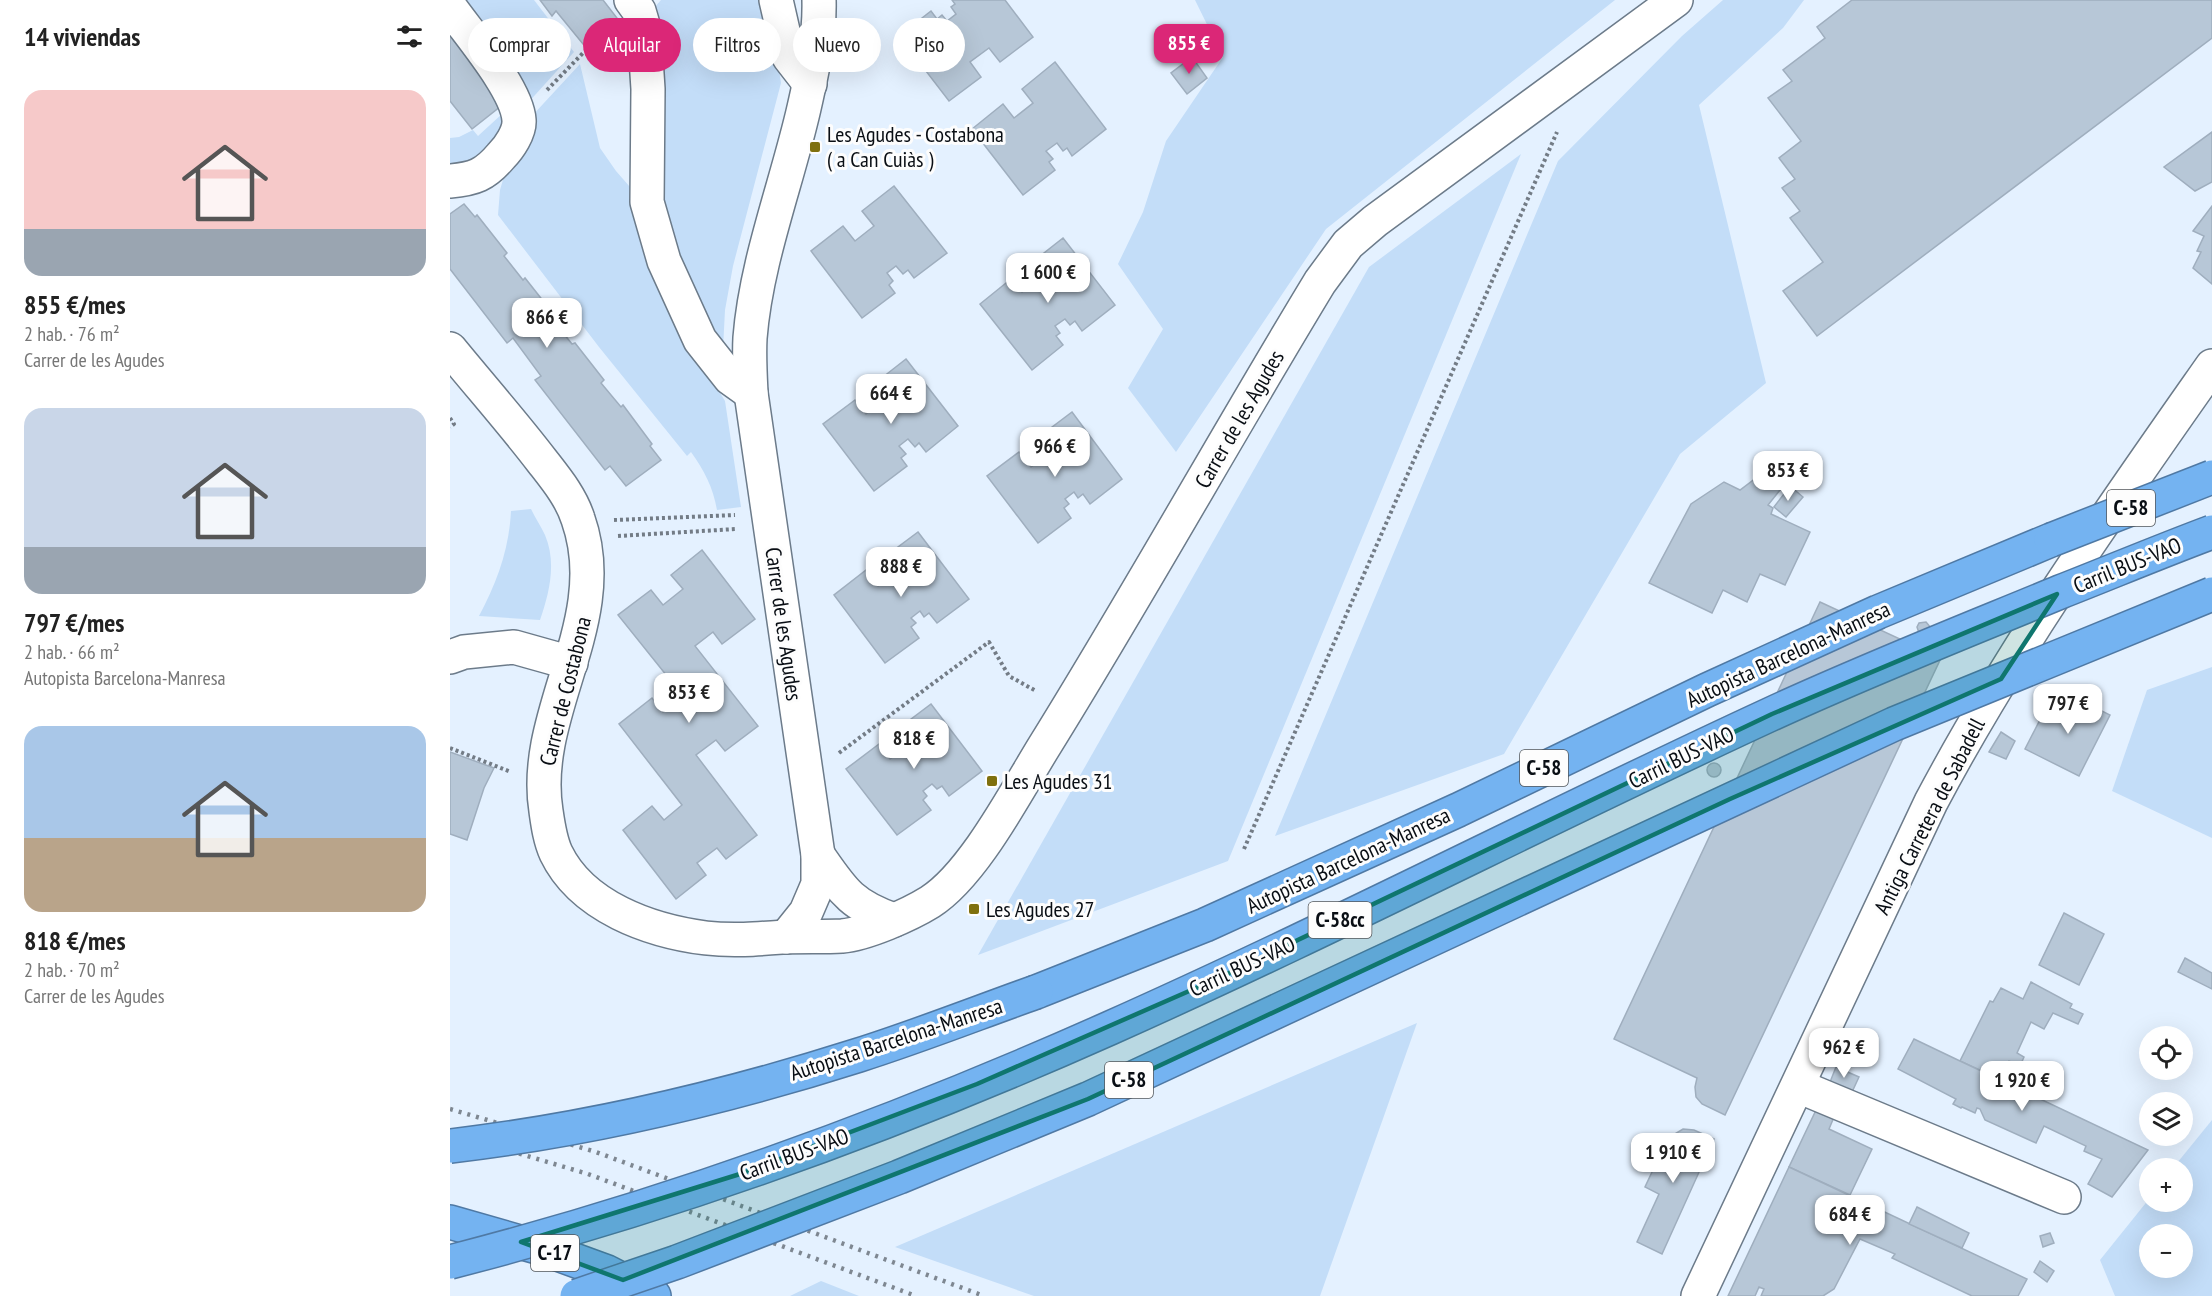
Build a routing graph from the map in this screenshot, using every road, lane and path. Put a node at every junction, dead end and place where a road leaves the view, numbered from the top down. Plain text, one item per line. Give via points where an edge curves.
1 (776, 0) edge
2 (819, 0) edge
3 (1676, 0) edge
4 (450, 7) edge
5 (625, 13) edge
6 (1572, 76) junction
7 (810, 84) junction
8 (545, 93) dead end
9 (450, 181) edge
10 (450, 349) edge
11 (2212, 366) edge
12 (751, 393) junction
13 (450, 418) edge
14 (450, 427) edge
15 (2212, 477) edge
16 (735, 515) dead end
17 (618, 519) dead end
18 (739, 529) dead end
19 (2212, 532) edge
20 (617, 536) dead end
21 (2212, 594) edge
22 (450, 657) edge
23 (572, 663) junction
24 (1039, 693) dead end
25 (450, 748) edge
26 (837, 755) dead end
27 (506, 771) dead end
28 (1244, 849) dead end
29 (818, 855) junction
30 (894, 920) junction
31 (786, 937) junction
32 (1797, 1086) junction
33 (450, 1146) edge
34 (2064, 1197) dead end
35 (450, 1222) edge
36 (450, 1262) edge
37 (577, 1296) edge
38 (654, 1296) edge
39 (1698, 1296) edge

1 - 7 street via 789,57
2 - 7 street, Carrer de les Agudes
3 - 6 street, Carrer de les Agudes
4 - 9 street via 503,81 520,121 510,144 490,169 473,179
5 - 8 path
5 - 12 street via 639,11 644,28 647,202 663,261 700,340 730,378
6 - 28 path via 1556,134
6 - 30 street, Carrer de les Agudes via 1375,221 1336,258 987,839 932,901
7 - 12 street, Carrer de les Agudes via 755,302 750,339
10 - 23 street, Carrer de Costabona via 523,436 565,491 578,516 585,541 588,585
11 - 32 street, Antiga Carretera de Sabadell via 2153,449 1966,735
12 - 29 street, Carrer de les Agudes
13 - 14 path via 454,424
15 - 33 highway, Autopista Barcelona-Manresa / C-58, bridge via 1878,612 1215,920 1036,992 860,1055 682,1105 508,1139
16 - 17 path
18 - 20 path
19 - 36 highway, Carril BUS-VAO / C-58cc, bridge via 1957,634 1772,714 1212,981 977,1084 740,1174
21 - 37 highway, C-58, bridge via 1894,724 1088,1099 888,1182
22 - 23 street via 514,647
23 - 31 street, Carrer de Costabona via 544,765 549,828 556,852 570,874 597,900 632,920 661,930 730,940
24 - 26 path via 1009,676 989,642
25 - 27 path
29 - 30 street, Carrer de les Agudes via 850,899
29 - 31 street, Carrer de les Agudes via 818,884 806,912
30 - 31 street, Carrer de les Agudes via 847,935
32 - 34 street
32 - 39 street, Antiga Carretera de Sabadell
35 - 38 highway, C-17 via 544,1249 607,1272

